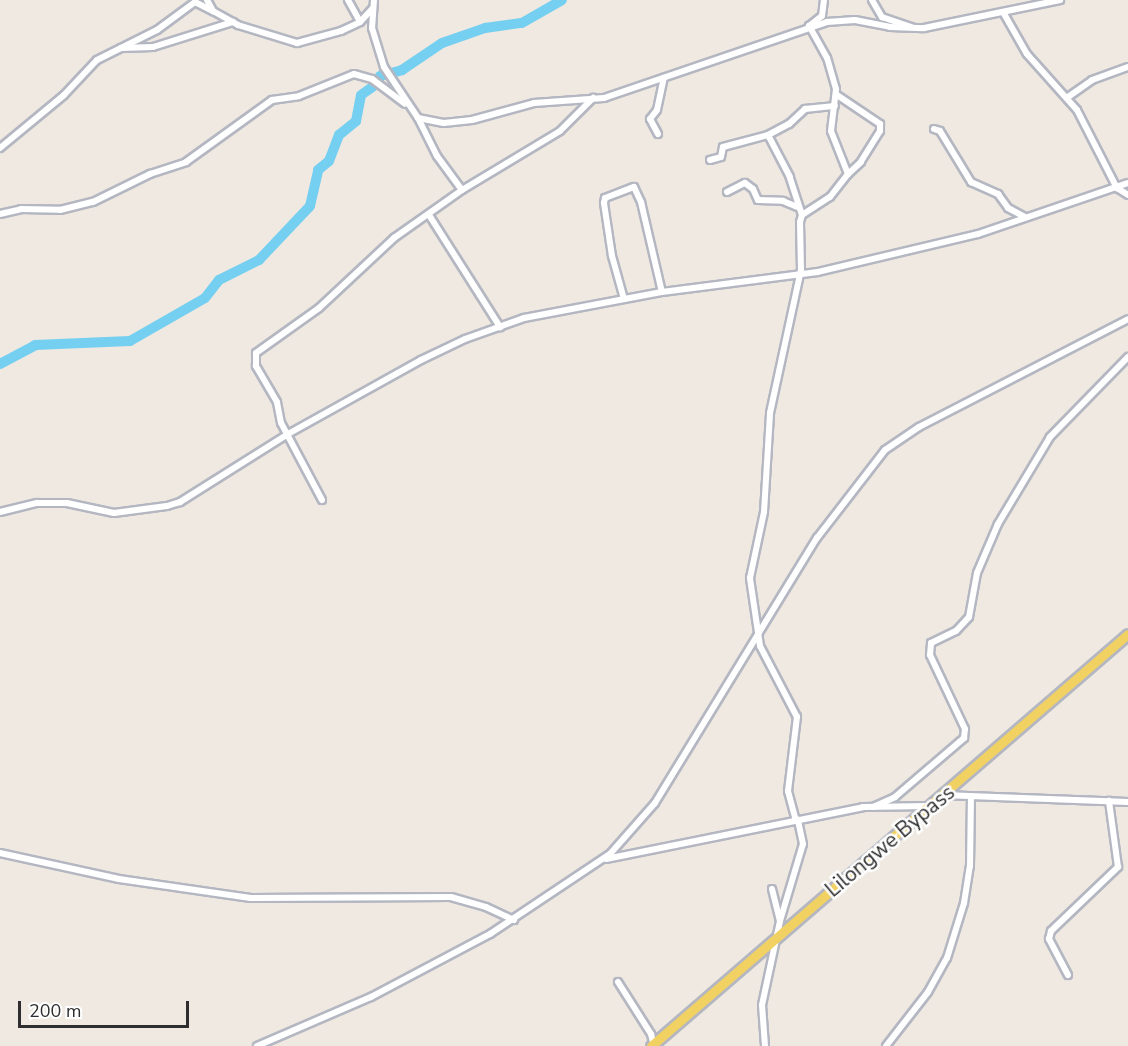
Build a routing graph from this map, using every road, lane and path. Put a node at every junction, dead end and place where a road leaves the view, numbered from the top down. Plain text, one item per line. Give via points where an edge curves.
1 (207, 0) edge
2 (348, 0) edge
3 (374, 0) edge
4 (824, 0) edge
5 (872, 0) edge
6 (1060, 0) edge
7 (372, 9) junction
8 (213, 11) junction
9 (1003, 12) junction
10 (233, 21) junction
11 (360, 22) junction
12 (809, 27) junction
13 (915, 28) junction
14 (121, 48) junction
15 (1128, 67) edge
16 (664, 78) junction
17 (837, 94) junction
18 (1068, 97) junction
19 (593, 98) junction
20 (408, 106) junction
21 (835, 106) junction
22 (418, 118) junction
23 (934, 129) dead end
24 (658, 134) dead end
25 (768, 135) junction
26 (0, 148) edge
27 (710, 160) dead end
28 (848, 174) junction
29 (1128, 183) edge
30 (1118, 188) junction
31 (462, 190) junction
32 (726, 192) dead end
33 (1128, 195) edge
34 (797, 208) junction
35 (0, 214) edge
36 (429, 214) junction
37 (802, 215) junction
38 (1026, 217) junction
39 (798, 276) junction
40 (662, 292) junction
41 (624, 299) junction
42 (1128, 319) edge
43 (500, 327) junction
44 (1128, 357) edge
45 (288, 434) junction
46 (322, 500) dead end
47 (1, 509) edge
48 (1128, 634) edge
49 (758, 639) junction
50 (943, 795) junction
51 (971, 797) junction
52 (1109, 801) junction
53 (1128, 802) edge
54 (930, 806) junction
55 (873, 807) junction
56 (797, 821) junction
57 (0, 853) edge
58 (604, 859) junction
59 (772, 889) dead end
60 (514, 920) junction
61 (780, 921) junction
62 (779, 936) junction
63 (1068, 975) dead end
64 (618, 982) dead end
65 (653, 1045) edge
66 (256, 1046) edge
67 (765, 1046) edge
68 (886, 1046) edge

1 - 8 street
2 - 11 street
3 - 7 street
4 - 12 street via 822,16
5 - 13 street via 882,17
6 - 9 street
7 - 11 street
7 - 20 street via 372,28 384,67
8 - 10 street
8 - 14 street via 195,2 157,30
9 - 13 street
9 - 18 street via 1027,54
10 - 11 street via 297,43 324,38
10 - 14 street via 153,47
12 - 13 street via 855,20
12 - 16 street
12 - 17 street via 827,58
14 - 26 street via 88,67 64,95
15 - 18 street via 1092,80
16 - 19 street
16 - 24 street via 657,110 650,119
17 - 21 street
17 - 28 street via 880,124 880,131 861,162
18 - 30 street
19 - 22 street via 534,103 457,123
19 - 31 street via 560,131
20 - 22 street
20 - 35 street via 372,79 354,74 299,96 272,100 186,162 150,174 93,202 60,210
21 - 25 street via 805,109 789,124
21 - 28 street via 831,131
22 - 31 street via 437,156
23 - 38 street via 940,131 971,182 998,194 1008,208
25 - 27 street via 723,147 721,157
25 - 34 street via 790,177
28 - 37 street via 830,197
29 - 30 street
30 - 33 street
30 - 38 street
31 - 36 street
32 - 34 street via 745,183 758,200 783,201
34 - 37 street
36 - 43 street
36 - 45 street via 394,238 320,308 272,339 254,357
37 - 39 street
38 - 39 street via 978,234
39 - 40 street
39 - 49 street via 770,413 764,512 751,568
40 - 41 street
40 - 41 street via 634,187 605,198 604,203
41 - 43 street via 530,316
42 - 49 street via 919,427 885,450 817,538
43 - 45 street via 431,355
44 - 55 street via 1050,437 998,524 977,573 969,617 956,631 931,643 930,655 965,729 964,738 895,797
45 - 46 street
45 - 47 street via 187,498 167,506 114,513 55,502
48 - 50 main road, Lilongwe Bypass
49 - 56 street via 797,717 788,791
49 - 58 street via 645,816
50 - 51 street
50 - 54 main road, Lilongwe Bypass
51 - 52 street
51 - 68 street via 968,876 947,958 928,992
52 - 53 street
52 - 63 street via 1118,867 1051,931 1049,939
54 - 55 street
54 - 62 main road, Lilongwe Bypass
55 - 56 street
56 - 58 street
56 - 61 street via 803,843
57 - 60 street via 119,879 251,898 451,897
58 - 60 street
59 - 61 street
60 - 66 street via 371,997
61 - 62 street
62 - 65 main road, Lilongwe Bypass
62 - 67 street via 762,1005
64 - 65 street via 651,1034

